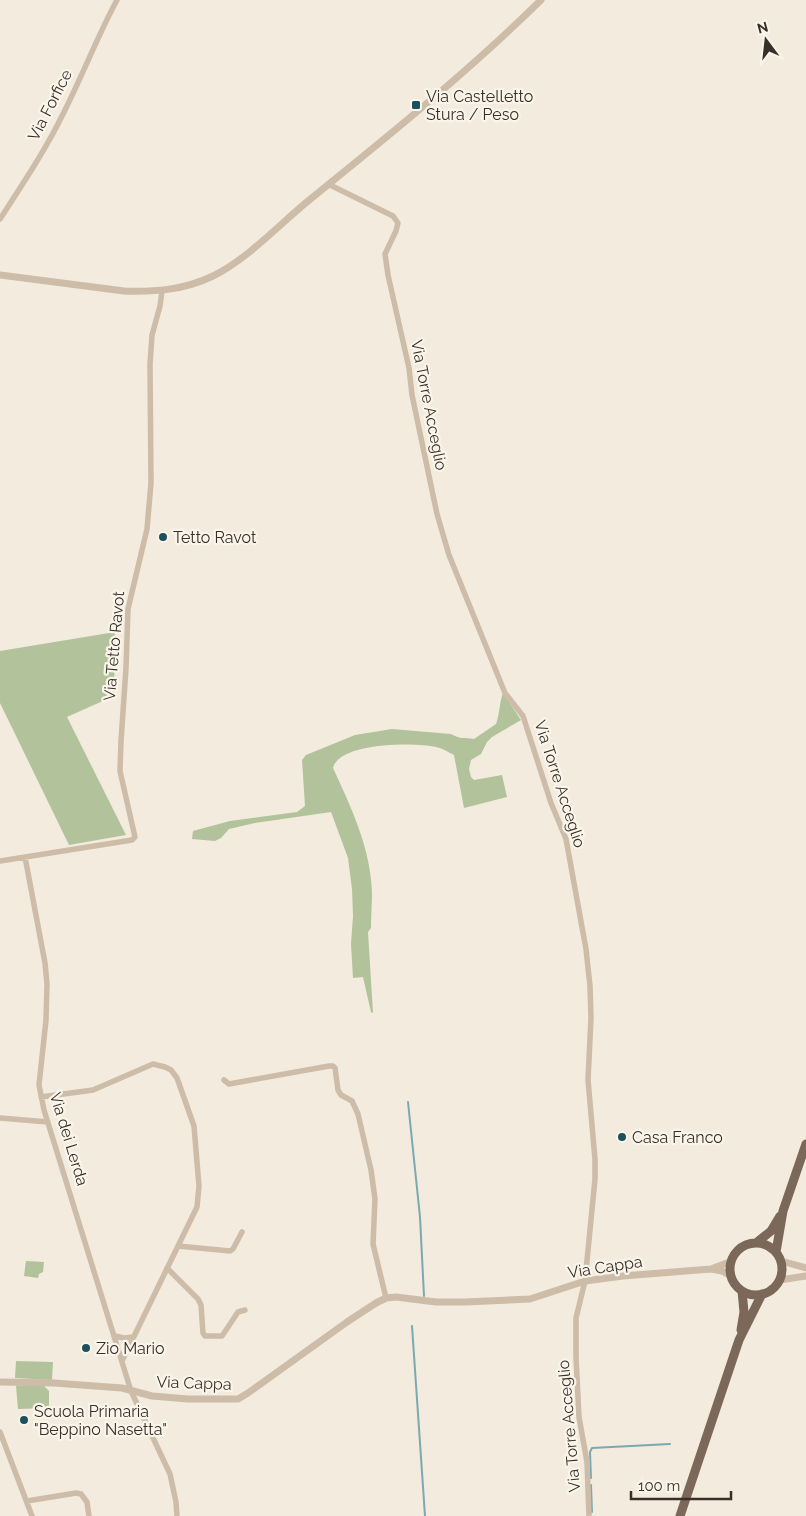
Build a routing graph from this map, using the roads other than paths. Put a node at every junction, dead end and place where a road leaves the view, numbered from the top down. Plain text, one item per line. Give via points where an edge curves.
1 (117, 0) edge
2 (538, 3) edge
3 (328, 184) junction
4 (0, 219) edge
5 (0, 274) edge
6 (162, 291) junction
7 (25, 856) junction
8 (0, 861) edge
9 (224, 1080) dead end
10 (41, 1097) junction
11 (0, 1118) edge
12 (48, 1122) junction
13 (806, 1144) edge
14 (783, 1211) junction
15 (242, 1232) dead end
16 (756, 1243) junction
17 (178, 1246) junction
18 (776, 1252) junction
19 (732, 1261) junction
20 (781, 1261) junction
21 (167, 1268) junction
22 (806, 1268) edge
23 (711, 1269) junction
24 (731, 1276) junction
25 (806, 1276) edge
26 (780, 1280) junction
27 (585, 1281) junction
28 (742, 1291) junction
29 (762, 1294) junction
30 (386, 1298) junction
31 (246, 1310) dead end
32 (114, 1336) junction
33 (133, 1337) junction
34 (739, 1340) junction
35 (122, 1361) junction
36 (0, 1382) edge
37 (131, 1391) junction
38 (0, 1432) edge
39 (27, 1501) junction
40 (32, 1516) edge
41 (89, 1516) edge
42 (176, 1516) edge
43 (589, 1516) edge
44 (680, 1516) edge

1 - 4 street, Via Forfice via 52,136
2 - 3 street via 492,48
3 - 6 street via 215,275 194,284
3 - 27 street, Via Torre Acceglio via 393,216 398,222 385,254 388,276 448,555 505,692 523,716 570,852 586,949 591,1018 588,1080 595,1179
5 - 6 street via 124,291
6 - 7 street, Via Tetto Ravot via 152,336 150,364 151,483 147,529 128,609 120,741 120,770 135,837
7 - 8 street, Via Tetto Ravot
7 - 10 street, Via dei Lerda via 47,984
9 - 30 street via 230,1084 329,1066 335,1068 338,1090 352,1101 358,1114 371,1170 375,1199 373,1244
10 - 12 street, Via dei Lerda
10 - 17 street via 93,1090 153,1064 175,1074 194,1126 199,1186 197,1207
11 - 12 street
12 - 32 street, Via dei Lerda
13 - 14 main road
14 - 16 main road via 771,1231
14 - 18 main road
15 - 17 street via 230,1252
16 - 18 main road
16 - 19 main road via 741,1248
17 - 21 street
18 - 20 main road
19 - 23 street
19 - 24 main road
20 - 22 street
20 - 26 main road
21 - 31 street via 198,1299 205,1336 222,1336 238,1312
21 - 33 street
23 - 24 street
23 - 27 street, Via Cappa
24 - 28 main road
25 - 26 street
26 - 29 main road via 769,1292
27 - 30 street, Via Cappa via 522,1300 446,1302
27 - 43 street, Via Torre Acceglio via 576,1318 576,1357
28 - 29 main road
28 - 34 main road via 744,1312
29 - 34 main road
30 - 37 street, Via Cappa via 238,1398 188,1399
32 - 33 street
32 - 35 street, Via dei Lerda
33 - 35 street
34 - 44 main road
35 - 37 street, Via dei Lerda
36 - 37 street, Via Cappa via 54,1383
37 - 42 street, Via dei Lerda via 170,1474
38 - 39 street
39 - 40 street
39 - 41 street via 81,1494 87,1502

